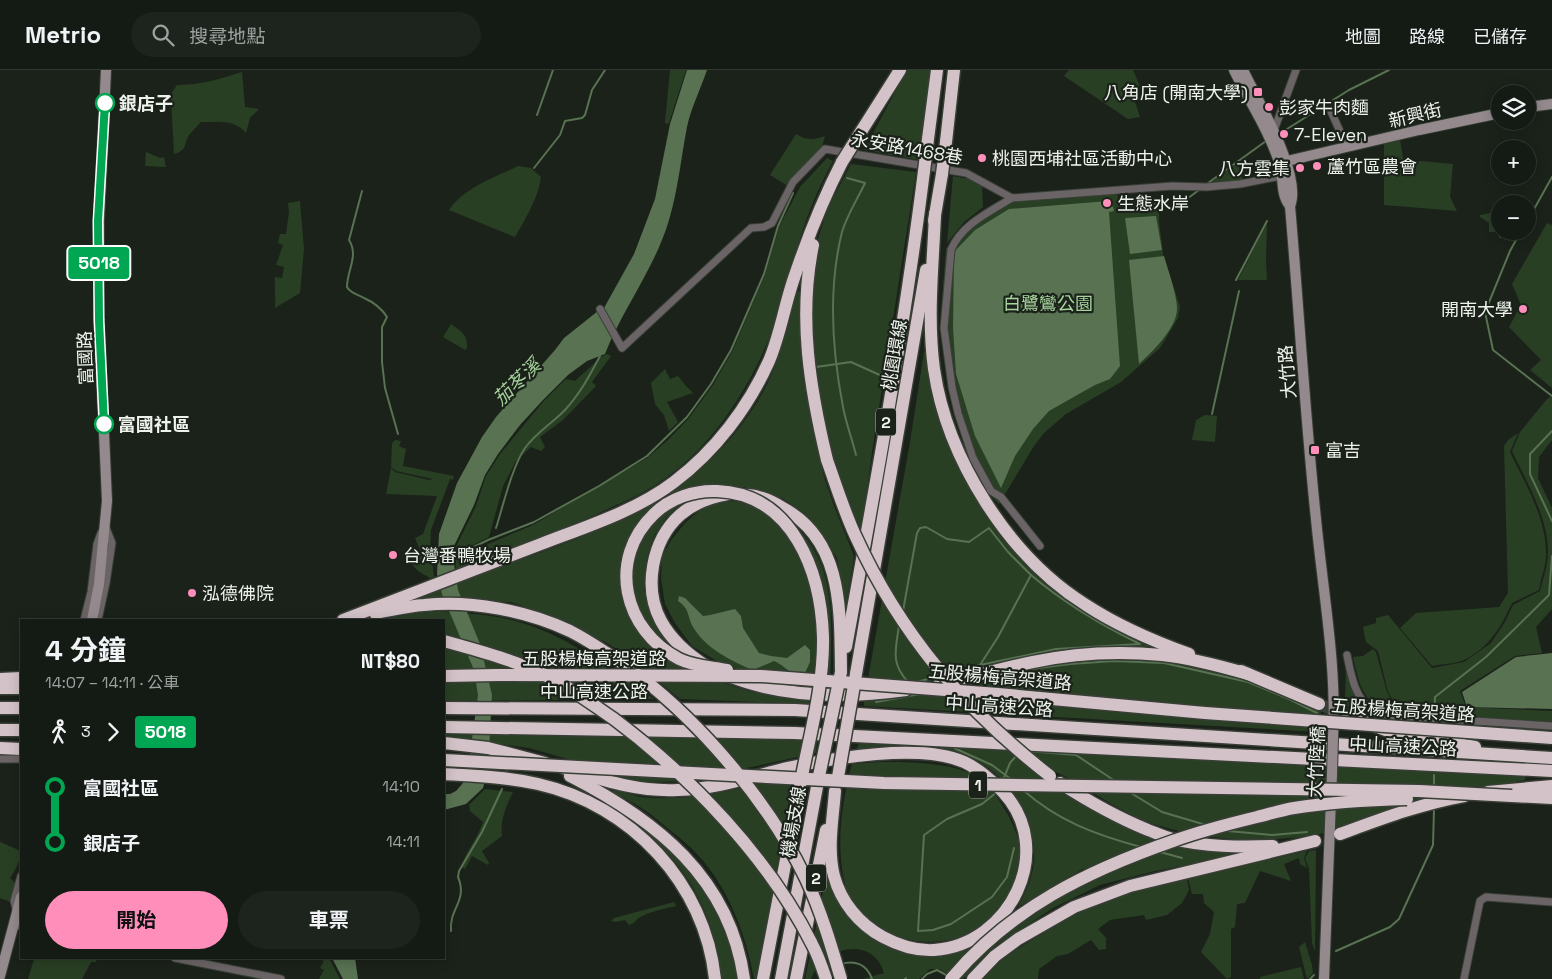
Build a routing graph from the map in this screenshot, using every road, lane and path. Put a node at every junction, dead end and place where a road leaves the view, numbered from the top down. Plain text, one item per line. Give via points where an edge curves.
1 (106, 70) edge
2 (900, 70) edge
3 (937, 70) edge
4 (954, 70) edge
5 (1234, 70) edge
6 (1243, 70) edge
7 (1296, 70) edge
8 (1552, 104) edge
9 (1536, 106) edge
10 (1329, 107) dead end
11 (1491, 115) edge
12 (1272, 136) junction
13 (1347, 147) junction
14 (1283, 168) junction
15 (1012, 198) junction
16 (1287, 203) junction
17 (820, 211) junction
18 (935, 214) junction
19 (600, 309) dead end
20 (105, 526) junction
21 (1318, 535) joint
22 (1040, 546) dead end
23 (84, 619) edge
24 (92, 619) edge
25 (98, 619) edge
26 (346, 619) edge
27 (349, 619) edge
28 (445, 641) edge
29 (1347, 655) dead end
30 (20, 672) edge
31 (841, 672) junction
32 (0, 673) edge
33 (856, 674) joint
34 (1248, 674) junction
35 (445, 676) edge
36 (761, 676) junction
37 (20, 678) edge
38 (0, 679) edge
39 (0, 688) edge
40 (20, 688) edge
41 (1319, 704) tunnel mouth
42 (0, 708) edge
43 (20, 708) edge
44 (445, 708) edge
45 (1348, 716) tunnel mouth
46 (1552, 726) edge
47 (445, 727) edge
48 (0, 730) edge
49 (20, 730) edge
50 (1552, 738) edge
51 (445, 743) edge
52 (0, 748) edge
53 (20, 749) edge
54 (527, 757) junction
55 (1537, 758) junction
56 (1552, 758) edge
57 (0, 759) edge
58 (20, 759) edge
59 (445, 760) edge
60 (1552, 771) edge
61 (445, 774) edge
62 (1552, 786) edge
63 (835, 791) junction
64 (1512, 796) junction
65 (1552, 798) edge
66 (1340, 834) dead end
67 (1315, 841) dead end
68 (1300, 845) junction
69 (20, 880) edge
70 (1552, 902) edge
71 (20, 922) edge
72 (180, 959) edge
73 (0, 976) edge
74 (6, 979) edge
75 (281, 979) edge
76 (714, 979) edge
77 (744, 979) edge
78 (763, 979) edge
79 (781, 979) edge
80 (796, 979) edge
81 (826, 979) edge
82 (841, 979) edge
83 (950, 979) edge
84 (973, 979) edge
85 (1324, 979) edge
86 (1464, 979) edge

1 - 20 main road, 富國路 via 98,221 107,501
2 - 17 highway, bridge via 842,162
3 - 31 highway, 桃園環線 / 2, bridge via 898,355
4 - 18 highway, 桃園環線 / 2, bridge
5 - 12 main road
6 - 12 main road
7 - 12 street
8 - 9 main road
10 - 13 street
11 - 13 main road, 新興街
12 - 14 main road
13 - 14 main road, 新興街
14 - 15 street via 1240,184
14 - 16 main road
14 - 16 main road, 大竹路 via 1294,198
15 - 19 street, 永安路1468巷 via 966,172 826,149 793,182 772,223 751,228 622,348
15 - 22 street via 965,228 954,242 944,328 958,413 973,458 991,491 1001,497
16 - 21 main road, 大竹路
17 - 26 highway via 793,282 769,361 738,415 715,446 673,483 605,520
17 - 68 highway, bridge via 806,290 806,327 812,392 827,460 840,500 872,571 916,643 940,674 1014,748 1081,797 1123,820 1172,839 1240,847
18 - 33 highway, 桃園環線 / 2
18 - 34 highway via 931,332 934,369 960,455 1000,522 1031,560 1085,605 1150,640
20 - 23 street, 富國路 via 96,544
20 - 24 main road, 富國路
20 - 25 street, 富國路 via 112,543
21 - 85 main road, 大竹陸橋, bridge via 1335,705
27 - 82 highway, bridge via 424,605 509,610 540,618 571,632 628,667 670,702 712,745 783,836 806,879
28 - 81 highway, bridge via 498,655 547,676 578,693 637,737 718,813 748,848 792,910 812,944
29 - 46 street via 1351,676 1361,699 1374,711 1393,716
30 - 32 street
31 - 34 highway via 838,592 826,554 806,524 769,500 730,493 697,504 680,515 661,541 655,560 652,579 660,620 672,638 703,664 761,687 849,696 880,694 1035,662 1125,653 1163,655
31 - 79 highway, 機場支線 / 2, bridge
33 - 63 highway, 機場支線 / 2, bridge
34 - 41 highway
35 - 36 highway, 五股楊梅高架道路, bridge
36 - 50 highway, 五股楊梅高架道路, bridge
36 - 78 highway, bridge via 681,660 652,639 632,611 626,569 635,541 655,513 685,495 730,492 744,495 772,511 793,533 804,551 819,600 823,637 820,677
37 - 38 highway
39 - 40 highway
42 - 43 highway
44 - 55 highway, 中山高速公路 via 795,710
45 - 55 highway via 1394,733
47 - 60 highway, 中山高速公路 via 852,736
48 - 49 highway
51 - 54 highway
52 - 53 highway
54 - 63 highway via 624,786 650,790 710,787 856,756 923,754 951,758 964,762 1002,790 1019,815 1025,834 1026,856 1018,892 994,924 962,945 933,950 893,942 859,920 834,877 831,854
54 - 77 highway via 614,800 680,851 706,881 727,918
55 - 56 highway, 中山高速公路
57 - 58 street
59 - 64 highway, 1, bridge via 884,783 1419,791
61 - 76 highway via 539,784 598,806 629,826 654,848 692,903 709,946
62 - 66 highway via 1436,801
63 - 80 highway, 機場支線 / 2
64 - 65 highway, 1
64 - 83 highway, bridge via 1354,800 1292,808 1207,829 1133,855 1065,886 1020,914 981,946
67 - 68 highway
68 - 84 highway via 1130,886 1074,907 1018,939 995,956
69 - 71 street via 14,901
70 - 86 street via 1486,897 1480,902
71 - 73 main road
71 - 74 main road
72 - 75 street

